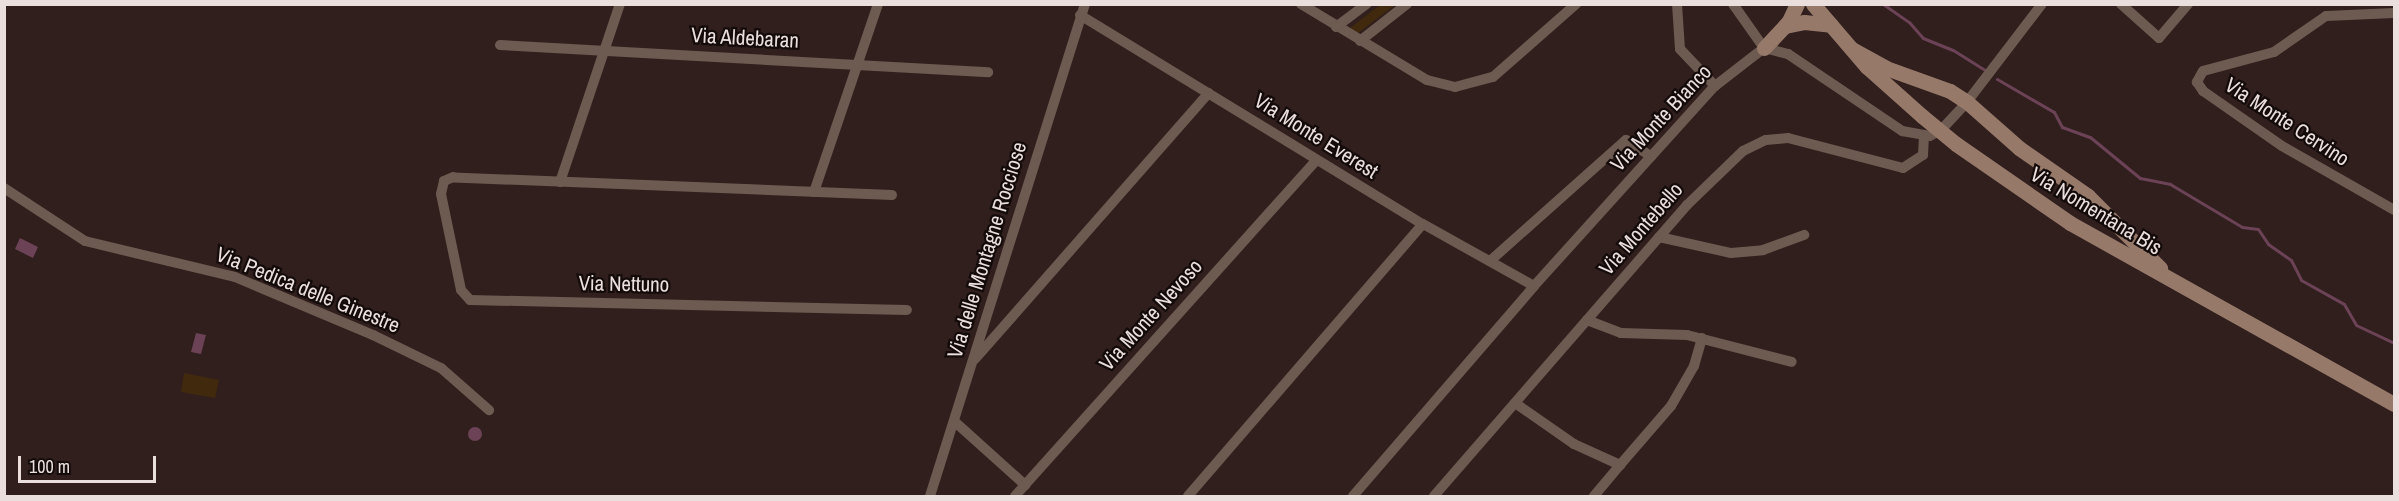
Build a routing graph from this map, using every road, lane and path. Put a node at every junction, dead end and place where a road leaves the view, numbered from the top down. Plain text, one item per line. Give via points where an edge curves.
1 (620, 4) edge
2 (878, 4) edge
3 (1085, 4) edge
4 (1301, 4) edge
5 (1366, 4) edge
6 (1407, 4) edge
7 (1576, 4) edge
8 (1677, 4) edge
9 (1733, 4) edge
10 (1797, 4) edge
11 (1814, 4) edge
12 (2042, 4) edge
13 (2121, 4) edge
14 (2188, 4) edge
15 (2394, 13) edge
16 (1080, 15) junction
17 (1831, 25) junction
18 (1785, 26) junction
19 (1336, 27) junction
20 (1360, 41) junction
21 (500, 45) dead end
22 (1764, 48) junction
23 (1852, 49) junction
24 (605, 51) junction
25 (858, 63) junction
26 (988, 72) dead end
27 (1715, 86) junction
28 (1209, 93) junction
29 (1967, 102) junction
30 (1924, 135) junction
31 (1651, 156) junction
32 (1316, 160) junction
33 (560, 182) junction
34 (4, 188) edge
35 (814, 192) junction
36 (892, 195) dead end
37 (2394, 210) edge
38 (1423, 224) junction
39 (1804, 235) dead end
40 (1659, 237) junction
41 (1490, 261) junction
42 (2175, 283) junction
43 (1534, 286) junction
44 (907, 310) dead end
45 (1587, 320) junction
46 (1702, 338) junction
47 (973, 361) junction
48 (1792, 362) dead end
49 (1515, 403) junction
50 (2394, 404) edge
51 (489, 410) dead end
52 (954, 420) junction
53 (1620, 465) junction
54 (1025, 485) junction
55 (930, 496) edge
56 (1015, 496) edge
57 (1188, 496) edge
58 (1353, 496) edge
59 (1434, 496) edge
60 (1594, 496) edge

1 - 24 street
2 - 25 street
3 - 16 street, Via delle Montagne Rocciose
4 - 19 street
5 - 19 street
6 - 20 street
7 - 20 street via 1498,73 1467,86 1427,80
8 - 27 street via 1678,45
9 - 22 street
10 - 18 main road
11 - 17 main road, Via Nomentana Bis
12 - 29 street
13 - 14 street via 2159,38
15 - 37 street, Via Monte Cervino via 2326,16 2274,52 2204,71 2197,82 2203,91 2283,146
16 - 28 street, Via Monte Everest
16 - 47 street, Via delle Montagne Rocciose
17 - 18 main road via 1804,22
17 - 23 main road, Via Nomentana Bis
18 - 22 main road
19 - 20 street
21 - 24 street, Via Aldebaran
22 - 27 street, Via Monte Bianco
22 - 30 street via 1788,54 1895,128
23 - 29 main road via 1886,68 1950,91
23 - 42 main road, Via Nomentana Bis, bridge via 1956,144 2070,223
24 - 25 street, Via Aldebaran
24 - 33 street
25 - 26 street, Via Aldebaran
25 - 35 street
27 - 31 street, Via Monte Bianco
28 - 32 street, Via Monte Everest
28 - 47 street
29 - 30 street via 1942,129
29 - 42 main road via 2019,148 2100,207
30 - 40 street, Via Montebello via 1921,159 1899,168 1803,141 1763,140 1726,166
31 - 41 street via 1626,140
31 - 43 street, Via Monte Bianco
32 - 38 street, Via Monte Everest
32 - 54 street, Via Monte Nevoso
33 - 35 street
33 - 44 street, Via Nettuno via 448,178 442,185 441,200 461,290 470,300
34 - 51 street, Via Pedica delle Ginestre via 85,241 236,277 373,335 441,368
35 - 36 street
38 - 41 street, Via Monte Everest
38 - 57 street
39 - 40 street via 1763,250 1731,253
40 - 45 street, Via Montebello
41 - 43 street, Via Monte Everest
42 - 50 main road, Via Nomentana Bis
43 - 58 street, Via Monte Bianco
45 - 46 street via 1621,333
45 - 49 street, Via Montebello
46 - 48 street
46 - 53 street via 1694,366 1671,406
47 - 52 street, Via delle Montagne Rocciose
49 - 53 street via 1579,447
49 - 59 street, Via Montebello
52 - 54 street
52 - 55 street, Via delle Montagne Rocciose
53 - 60 street
54 - 56 street, Via Monte Nevoso

